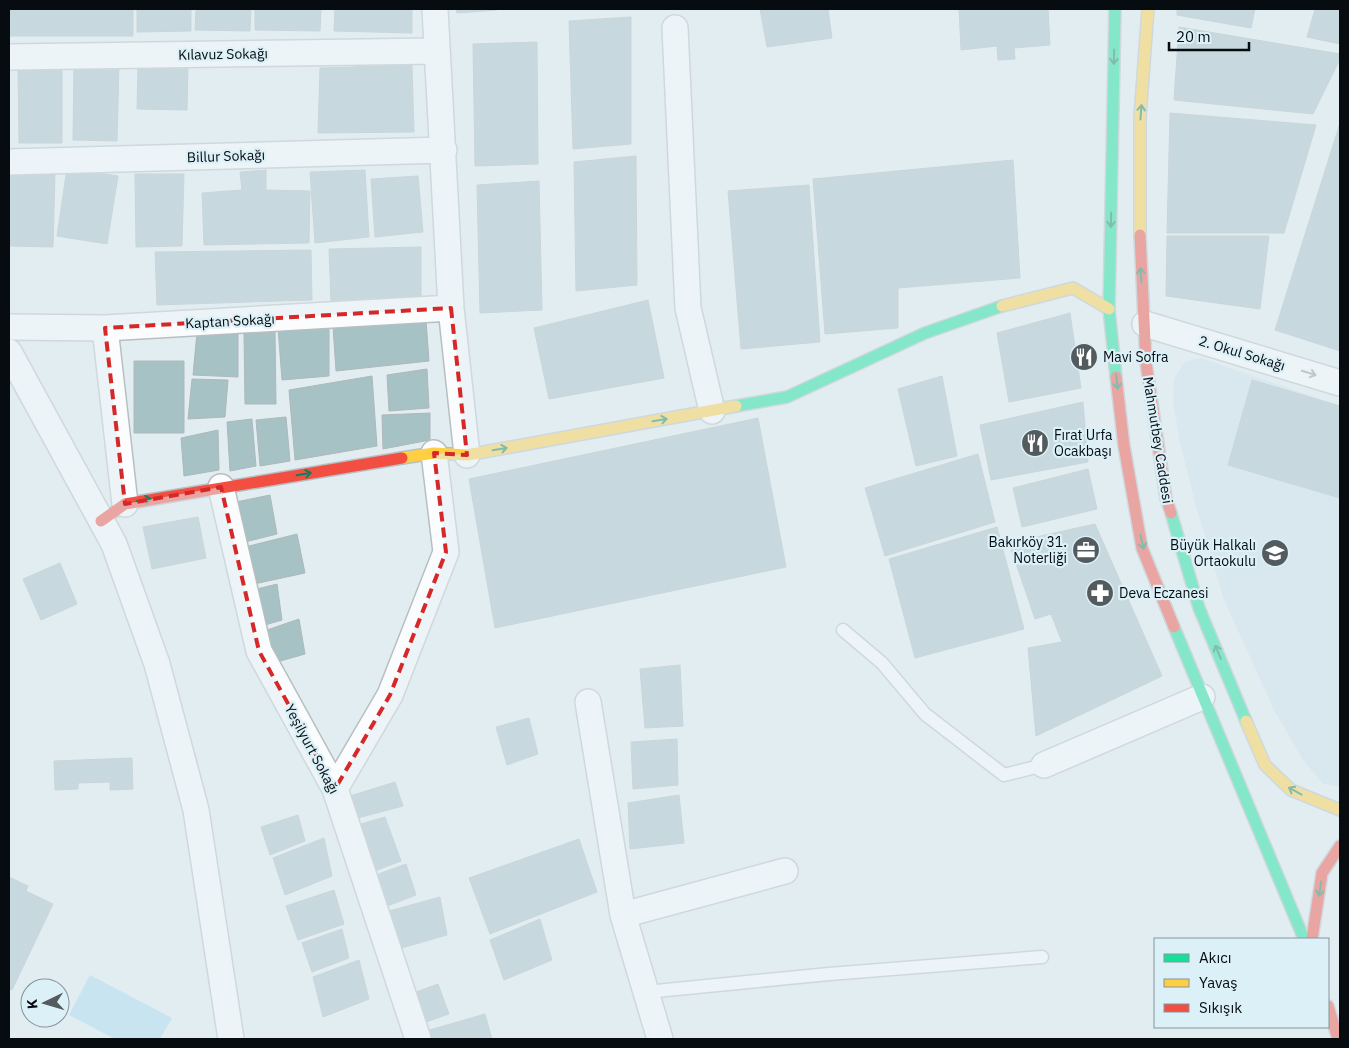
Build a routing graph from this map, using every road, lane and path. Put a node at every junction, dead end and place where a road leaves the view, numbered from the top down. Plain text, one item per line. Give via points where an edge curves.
1 (434, 9) edge
2 (1115, 9) edge
3 (1148, 9) edge
4 (675, 28) dead end
5 (437, 52) junction
6 (9, 57) edge
7 (444, 150) junction
8 (9, 162) edge
9 (451, 308) junction
10 (1109, 309) junction
11 (1145, 324) junction
12 (9, 327) edge
13 (105, 328) junction
14 (9, 352) edge
15 (1340, 382) edge
16 (712, 411) junction
17 (434, 453) junction
18 (467, 454) junction
19 (221, 487) junction
20 (125, 504) junction
21 (101, 521) junction
22 (843, 630) dead end
23 (1202, 697) junction
24 (588, 702) dead end
25 (1044, 765) joint
26 (335, 789) junction
27 (1340, 810) edge
28 (1340, 846) edge
29 (785, 872) dead end
30 (624, 916) junction
31 (1304, 938) edge
32 (1312, 938) edge
33 (1042, 957) dead end
34 (646, 992) junction
35 (1329, 1009) edge
36 (1333, 1021) junction
37 (231, 1039) edge
38 (418, 1039) edge
39 (660, 1039) edge
40 (1332, 1039) edge
41 (1338, 1039) edge

1 - 5 street
2 -> 10 main road
11 -> 3 main road, Mahmutbey Caddesi via 1140,257 1140,117
4 - 16 street via 688,308
5 - 6 street, Kılavuz Sokağı
5 - 7 street
7 - 8 street, Billur Sokağı
7 - 9 street
9 - 13 street, Kaptan Sokağı
9 - 18 street
10 - 16 main road via 1073,288 1017,301 925,333 787,397
10 -> 23 main road via 1124,446 1142,548
11 -> 15 street, 2. Okul Sokağı
27 -> 11 main road, Mahmutbey Caddesi via 1291,790 1266,765 1199,608 1166,498 1146,364
12 - 13 street, Kaptan Sokağı
13 - 20 street
14 - 21 street
18 -> 16 main road
17 - 18 main road
19 -> 17 main road
17 - 26 street via 446,552 390,695
20 -> 19 main road
19 - 26 street, Yeşilyurt Sokağı via 259,651
20 - 21 main road
21 - 37 street via 114,544 157,664 196,810
22 - 25 lane via 882,663 925,714 1004,776
23 - 25 street
23 - 31 main road
24 - 30 street
26 - 38 street, Yeşilyurt Sokağı
28 -> 32 main road via 1322,873
29 - 30 street
30 - 34 street
33 - 34 lane
34 - 39 street
35 - 36 main road
36 - 40 main road
36 - 41 main road

